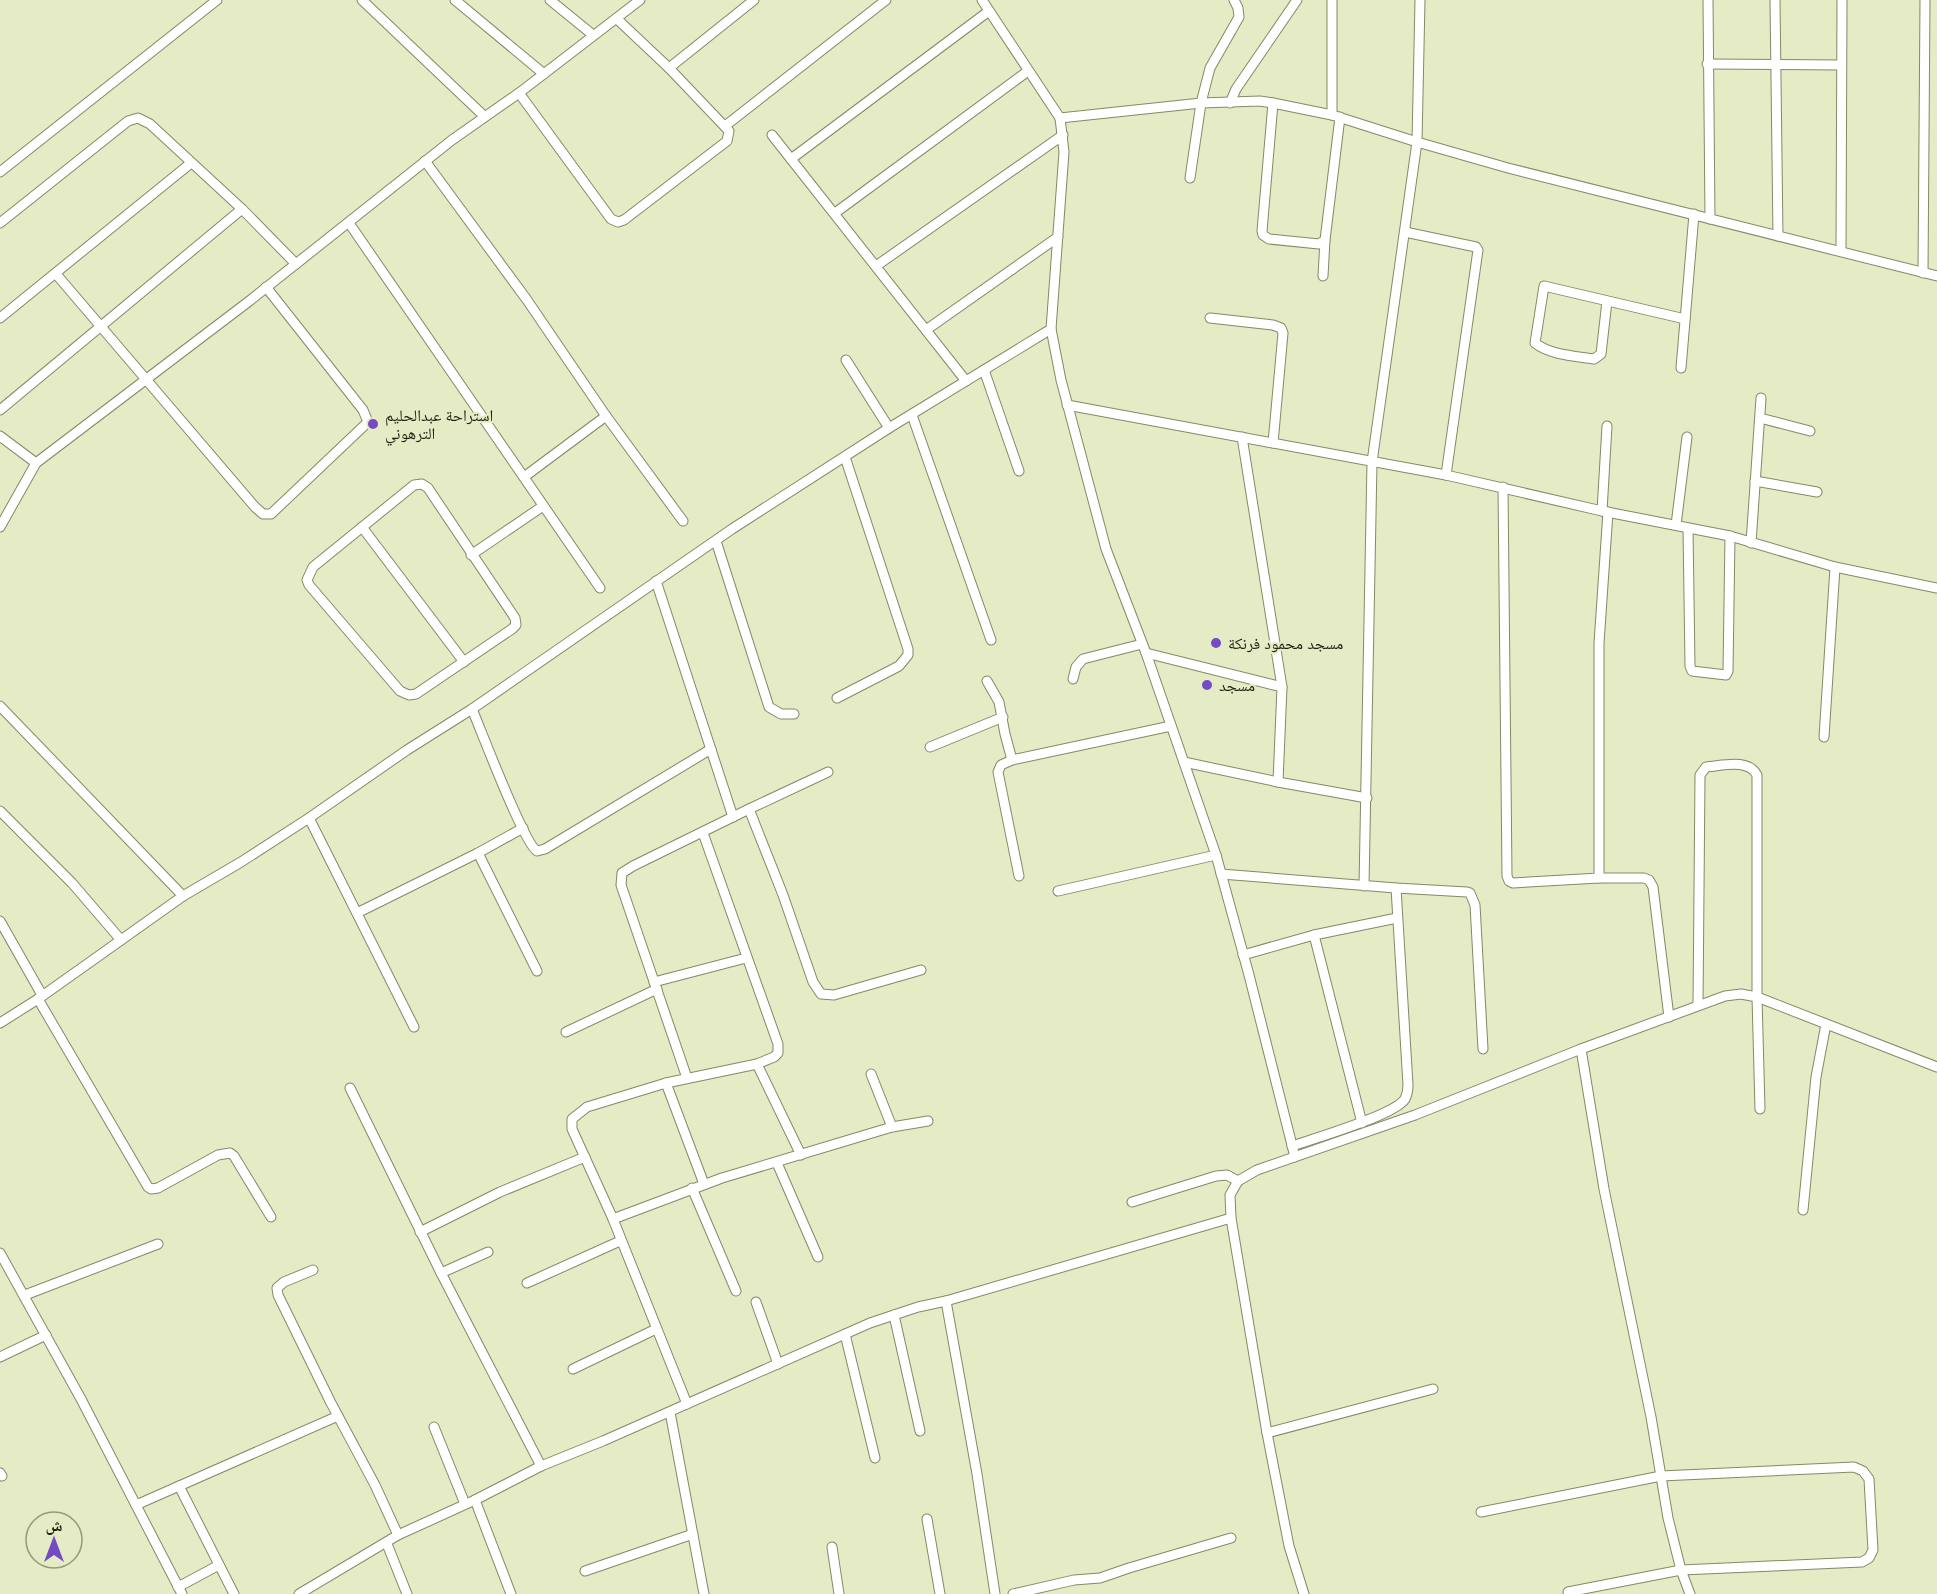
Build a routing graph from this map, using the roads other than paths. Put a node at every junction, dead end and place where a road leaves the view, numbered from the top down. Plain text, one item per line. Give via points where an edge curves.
1 (217, 0) edge
2 (362, 0) edge
3 (456, 0) edge
4 (550, 0) edge
5 (640, 0) edge
6 (754, 0) edge
7 (886, 0) edge
8 (982, 0) edge
9 (1234, 0) edge
10 (1297, 0) edge
11 (1332, 0) edge
12 (1420, 0) edge
13 (1708, 0) edge
14 (1775, 0) edge
15 (1842, 0) edge
16 (1925, 0) edge
17 (989, 10) junction
18 (617, 18) junction
19 (593, 35) junction
20 (1707, 64) junction
21 (1774, 65) junction
22 (1841, 65) junction
23 (669, 68) junction
24 (1028, 71) junction
25 (544, 74) junction
26 (519, 93) junction
27 (1230, 102) junction
28 (1273, 103) junction
29 (1201, 104) junction
30 (484, 116) junction
31 (1336, 116) junction
32 (1060, 118) junction
33 (725, 126) junction
34 (772, 135) dead end
35 (1063, 135) junction
36 (1417, 142) junction
37 (791, 159) junction
38 (426, 162) junction
39 (191, 163) junction
40 (0, 172) edge
41 (1190, 178) dead end
42 (242, 209) junction
43 (835, 213) junction
44 (1694, 214) junction
45 (1710, 219) junction
46 (0, 223) edge
47 (349, 223) junction
48 (1405, 232) junction
49 (1778, 236) junction
50 (1058, 237) junction
51 (1325, 240) junction
52 (1840, 251) junction
53 (296, 264) junction
54 (876, 266) junction
55 (1923, 273) junction
56 (56, 274) junction
57 (1323, 276) dead end
58 (1937, 276) edge
59 (266, 287) junction
60 (1607, 301) junction
61 (0, 318) edge
62 (1210, 318) dead end
63 (1685, 319) junction
64 (101, 327) junction
65 (926, 330) junction
66 (1051, 330) junction
67 (846, 360) dead end
68 (1681, 369) dead end
69 (984, 370) junction
70 (145, 379) junction
71 (966, 381) junction
72 (1761, 398) dead end
73 (1067, 405) junction
74 (0, 410) edge
75 (912, 415) junction
76 (606, 416) junction
77 (1760, 418) junction
78 (1607, 426) dead end
79 (889, 428) junction
80 (1810, 430) dead end
81 (0, 436) edge
82 (1242, 437) junction
83 (1687, 437) dead end
84 (1273, 443) junction
85 (845, 457) junction
86 (1372, 462) junction
87 (36, 463) junction
88 (1019, 471) dead end
89 (1446, 475) junction
90 (524, 477) junction
91 (1755, 481) junction
92 (1503, 487) junction
93 (1817, 492) dead end
94 (543, 506) junction
95 (1605, 511) junction
96 (683, 521) dead end
97 (1676, 525) junction
98 (0, 527) edge
99 (362, 527) junction
100 (1688, 528) junction
101 (1730, 537) junction
102 (716, 541) junction
103 (1751, 543) junction
104 (471, 555) junction
105 (1835, 567) junction
106 (656, 581) junction
107 (600, 588) dead end
108 (1937, 588) edge
109 (991, 640) dead end
110 (1142, 644) junction
111 (1146, 653) junction
112 (464, 662) junction
113 (1073, 679) dead end
114 (987, 681) dead end
115 (1282, 687) junction
116 (837, 698) dead end
117 (0, 706) edge
118 (472, 709) junction
119 (794, 714) dead end
120 (1003, 717) junction
121 (1171, 726) junction
122 (1824, 737) dead end
123 (930, 747) dead end
124 (711, 749) junction
125 (1012, 760) junction
126 (1184, 762) junction
127 (828, 772) dead end
128 (1278, 782) junction
129 (1367, 798) junction
130 (749, 809) junction
131 (0, 811) edge
132 (733, 817) junction
133 (309, 818) junction
134 (523, 828) junction
135 (703, 833) junction
136 (478, 854) junction
137 (1216, 855) junction
138 (1221, 874) junction
139 (1019, 876) dead end
140 (1599, 878) junction
141 (1364, 886) junction
142 (1396, 888) junction
143 (1058, 891) dead end
144 (183, 896) junction
145 (357, 913) junction
146 (1397, 918) junction
147 (0, 921) edge
148 (1314, 935) junction
149 (121, 940) junction
150 (1244, 955) junction
151 (746, 958) junction
152 (921, 970) dead end
153 (537, 971) dead end
154 (656, 985) junction
155 (40, 997) junction
156 (1757, 998) junction
157 (1698, 1005) junction
158 (1669, 1017) junction
159 (0, 1023) edge
160 (1826, 1024) junction
161 (414, 1027) dead end
162 (566, 1032) dead end
163 (1483, 1049) dead end
164 (1581, 1049) junction
165 (757, 1064) junction
166 (1937, 1067) edge
167 (871, 1074) dead end
168 (687, 1078) junction
169 (666, 1083) junction
170 (350, 1088) dead end
171 (1760, 1109) dead end
172 (928, 1121) dead end
173 (1362, 1123) junction
174 (892, 1127) junction
175 (1292, 1146) junction
176 (801, 1155) junction
177 (585, 1157) junction
178 (1295, 1157) junction
179 (777, 1163) junction
180 (1238, 1181) junction
181 (704, 1184) junction
182 (692, 1188) junction
183 (1132, 1202) dead end
184 (1803, 1210) dead end
185 (271, 1217) dead end
186 (1231, 1218) junction
187 (613, 1219) junction
188 (420, 1232) junction
189 (620, 1241) junction
190 (158, 1244) dead end
191 (488, 1252) dead end
192 (0, 1253) edge
193 (818, 1257) dead end
194 (313, 1270) dead end
195 (441, 1274) junction
196 (527, 1283) dead end
197 (736, 1291) dead end
198 (25, 1295) junction
199 (946, 1301) junction
200 (756, 1302) dead end
201 (894, 1315) junction
202 (656, 1329) junction
203 (845, 1334) junction
204 (46, 1335) junction
205 (0, 1357) edge
206 (778, 1364) junction
207 (573, 1369) dead end
208 (1433, 1389) dead end
209 (687, 1404) junction
210 (670, 1412) junction
211 (338, 1416) junction
212 (434, 1427) dead end
213 (920, 1431) dead end
214 (1267, 1433) junction
215 (875, 1458) dead end
216 (541, 1466) junction
217 (1661, 1476) junction
218 (179, 1485) junction
219 (475, 1500) junction
220 (465, 1504) junction
221 (136, 1506) junction
222 (1481, 1512) dead end
223 (927, 1519) dead end
224 (693, 1534) junction
225 (398, 1535) junction
226 (1231, 1538) dead end
227 (387, 1544) junction
228 (832, 1547) dead end
229 (219, 1565) junction
230 (1681, 1569) junction
231 (585, 1571) dead end
232 (180, 1590) edge
233 (314, 1590) edge
234 (1568, 1592) dead end
235 (701, 1593) edge
236 (234, 1594) edge
237 (299, 1594) edge
238 (407, 1594) edge
239 (511, 1594) edge
240 (839, 1594) edge
241 (940, 1594) edge
242 (995, 1594) edge
243 (1013, 1594) edge
244 (1304, 1594) edge
245 (1690, 1594) edge

1 - 40 street
2 - 30 street
3 - 25 street
4 - 19 street
5 - 18 street
6 - 23 street
7 - 33 street
8 - 17 street
9 - 29 street via 1239,17 1210,68
10 - 27 street
11 - 31 street
12 - 36 street
13 - 20 street
14 - 21 street
15 - 22 street
16 - 55 street
17 - 24 street
17 - 37 street
18 - 19 street
18 - 23 street
19 - 25 street
20 - 21 street
20 - 45 street
21 - 22 street
21 - 49 street
22 - 52 street
23 - 33 street
24 - 32 street
24 - 43 street
25 - 26 street
26 - 30 street
26 - 33 street via 611,219 618,222 727,141 729,131
27 - 28 street
27 - 29 street
28 - 31 street
28 - 51 street via 1263,235 1319,244
29 - 32 street
29 - 41 street
30 - 38 street
31 - 36 street
31 - 51 street
32 - 35 street
34 - 37 street
35 - 50 street
35 - 54 street
36 - 44 street
36 - 48 street
37 - 43 street
38 - 47 street
38 - 76 street
39 - 42 street
39 - 46 street via 144,119 133,118
39 - 56 street
42 - 53 street
42 - 64 street
43 - 54 street
44 - 45 street
44 - 63 street
45 - 49 street
47 - 53 street
47 - 90 street
48 - 86 street
48 - 89 street via 1478,250
49 - 52 street
50 - 65 street
50 - 66 street
51 - 57 street
52 - 55 street
53 - 59 street
54 - 65 street
55 - 58 street
56 - 61 street
56 - 64 street
59 - 70 street
59 - 70 street via 363,410 368,422 271,514 263,514 255,507
60 - 60 street via 1544,286 1535,343 1559,352 1598,358
60 - 63 street
62 - 84 street via 1281,328
63 - 68 street
64 - 70 street
64 - 74 street
65 - 71 street
66 - 69 street
66 - 73 street
67 - 79 street
69 - 71 street
69 - 88 street
70 - 87 street
71 - 75 street
72 - 77 street
73 - 82 street
73 - 110 street via 1106,549
75 - 79 street
75 - 109 street
76 - 90 street
76 - 96 street
77 - 80 street
77 - 91 street
78 - 95 street
79 - 85 street
81 - 87 street
82 - 84 street
82 - 115 street
83 - 97 street
84 - 86 street
85 - 102 street
85 - 116 street via 908,655 899,666
86 - 89 street
86 - 129 street
87 - 98 street
89 - 92 street
90 - 94 street
91 - 93 street
91 - 103 street
92 - 95 street
92 - 140 street via 1507,876 1513,883
94 - 104 street
94 - 107 street
95 - 97 street
95 - 140 street via 1599,643
97 - 100 street
99 - 104 street via 414,485 422,484
99 - 112 street
99 - 112 street via 313,567 307,580 309,585 403,694 416,694
100 - 101 street
100 - 101 street via 1692,671 1726,675 1728,671
101 - 103 street
102 - 106 street
102 - 119 street via 769,707 781,714
103 - 105 street
104 - 112 street via 516,625
105 - 108 street
105 - 122 street
106 - 118 street
106 - 124 street
110 - 111 street
110 - 113 street via 1083,659
111 - 115 street
111 - 121 street
114 - 120 street
115 - 128 street
117 - 144 street
118 - 133 street
118 - 134 street
120 - 123 street
120 - 125 street
121 - 125 street
121 - 126 street
124 - 132 street
124 - 134 street via 545,849 532,848
125 - 139 street via 1001,765 998,772
126 - 128 street
126 - 137 street
127 - 130 street
128 - 129 street
129 - 141 street
130 - 132 street
130 - 152 street via 813,982 821,994 834,996
131 - 149 street via 72,883
132 - 135 street
133 - 144 street
133 - 145 street
134 - 136 street
135 - 151 street
135 - 154 street via 622,873 621,885
136 - 145 street
136 - 153 street
137 - 138 street
137 - 143 street
138 - 141 street
138 - 150 street
140 - 158 street via 1644,878 1653,887
141 - 142 street
142 - 146 street
142 - 163 street via 1467,892 1472,896
144 - 149 street
145 - 161 street
146 - 148 street
146 - 173 street via 1406,1098
147 - 155 street
148 - 150 street
148 - 173 street
149 - 155 street
150 - 175 street
151 - 154 street
151 - 165 street via 778,1044 774,1057
154 - 162 street
154 - 168 street
155 - 159 street
155 - 185 street via 148,1187 158,1188 218,1155 230,1153
156 - 157 street via 1741,994
156 - 157 street via 1757,775 1753,768 1744,765 1706,766 1700,775
156 - 160 street
156 - 171 street
157 - 158 street
158 - 164 street
160 - 166 street
160 - 184 street via 1816,1077
164 - 178 street via 1415,1115
164 - 217 street
165 - 168 street
165 - 176 street
167 - 174 street
168 - 169 street
169 - 177 street via 578,1113 572,1119 572,1129
169 - 181 street
170 - 188 street
172 - 174 street
173 - 175 street
174 - 176 street
175 - 178 street
176 - 179 street
177 - 187 street
177 - 188 street via 500,1192
178 - 180 street
179 - 181 street
179 - 193 street
180 - 183 street via 1227,1175 1216,1176
180 - 186 street via 1230,1195
181 - 182 street
182 - 187 street
182 - 197 street
186 - 199 street
186 - 214 street
187 - 189 street
188 - 195 street
189 - 196 street
189 - 202 street
190 - 198 street
191 - 195 street
192 - 198 street
194 - 211 street via 284,1282 277,1288 278,1295
195 - 216 street
198 - 204 street
199 - 201 street
199 - 242 street
200 - 206 street
201 - 203 street
201 - 213 street
202 - 207 street
202 - 209 street
203 - 206 street
203 - 215 street
204 - 205 street
204 - 221 street
206 - 209 street
208 - 214 street
209 - 210 street
210 - 216 street
210 - 224 street
211 - 218 street
211 - 225 street
212 - 220 street
214 - 244 street via 1289,1546
216 - 219 street
217 - 222 street
217 - 230 street
217 - 230 street via 1854,1467 1869,1479 1873,1551 1862,1562
218 - 221 street
218 - 229 street
219 - 220 street
219 - 239 street
220 - 225 street
221 - 232 street
223 - 241 street
224 - 231 street
224 - 235 street
225 - 227 street
226 - 243 street via 1100,1578
227 - 233 street
227 - 238 street
228 - 240 street
229 - 232 street
229 - 236 street
230 - 234 street
230 - 245 street
233 - 237 street

